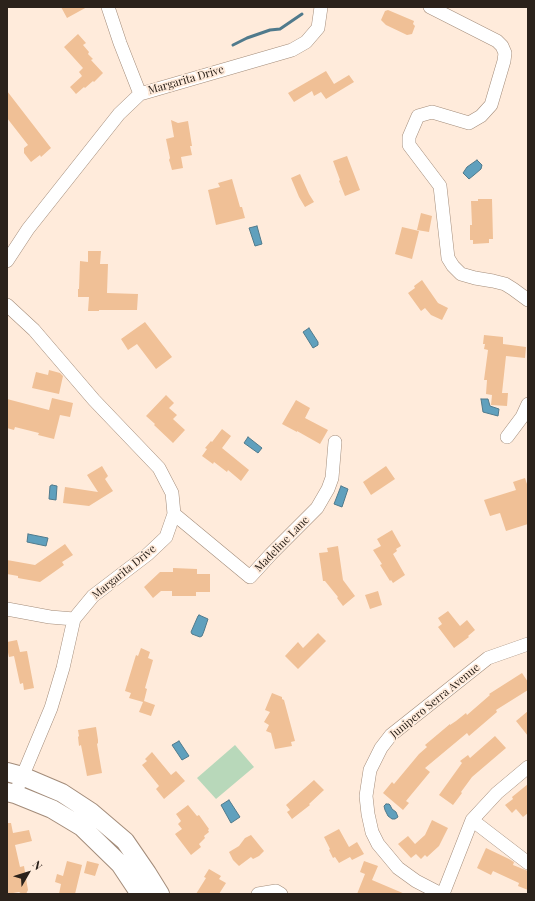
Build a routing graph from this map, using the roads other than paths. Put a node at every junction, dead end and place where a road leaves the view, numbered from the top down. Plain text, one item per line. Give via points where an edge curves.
1 (108, 7) edge
2 (321, 7) edge
3 (430, 7) edge
4 (140, 94) junction
5 (7, 262) edge
6 (528, 300) edge
7 (7, 305) edge
8 (528, 404) edge
9 (507, 437) dead end
10 (335, 442) dead end
11 (174, 514) junction
12 (7, 608) edge
13 (74, 619) junction
14 (528, 644) edge
15 (528, 767) edge
16 (15, 774) edge
17 (11, 793) edge
18 (472, 820) junction
19 (528, 863) edge
20 (140, 894) edge
21 (160, 894) edge
22 (258, 894) edge
23 (281, 894) edge
24 (442, 894) edge

1 - 4 street
2 - 4 street, Margarita Drive via 318,28 306,42 292,50
3 - 6 street via 498,41 505,53 504,61 491,105 481,116 469,123 432,112 418,116 409,136 409,145 440,186 448,258 452,266 461,274 505,284
4 - 5 street, Margarita Drive via 119,114 28,229
7 - 11 street, Margarita Drive via 34,330 94,400 159,468 172,493
8 - 9 street
10 - 11 street, Madeline Lane via 330,484 317,508 250,577
11 - 13 street, Margarita Drive via 166,537 93,596
12 - 13 street
13 - 16 street, Margarita Drive via 51,708
14 - 24 street, Junipero Serra Avenue via 488,658 391,735 370,770 366,796 371,826 378,844 398,868 416,881
15 - 18 street via 497,793
16 - 17 street, Margarita Drive
16 - 21 main road via 62,793 91,812 125,841
17 - 20 main road via 52,809 82,827 120,864
18 - 19 street
18 - 24 street
22 - 23 street via 276,891

